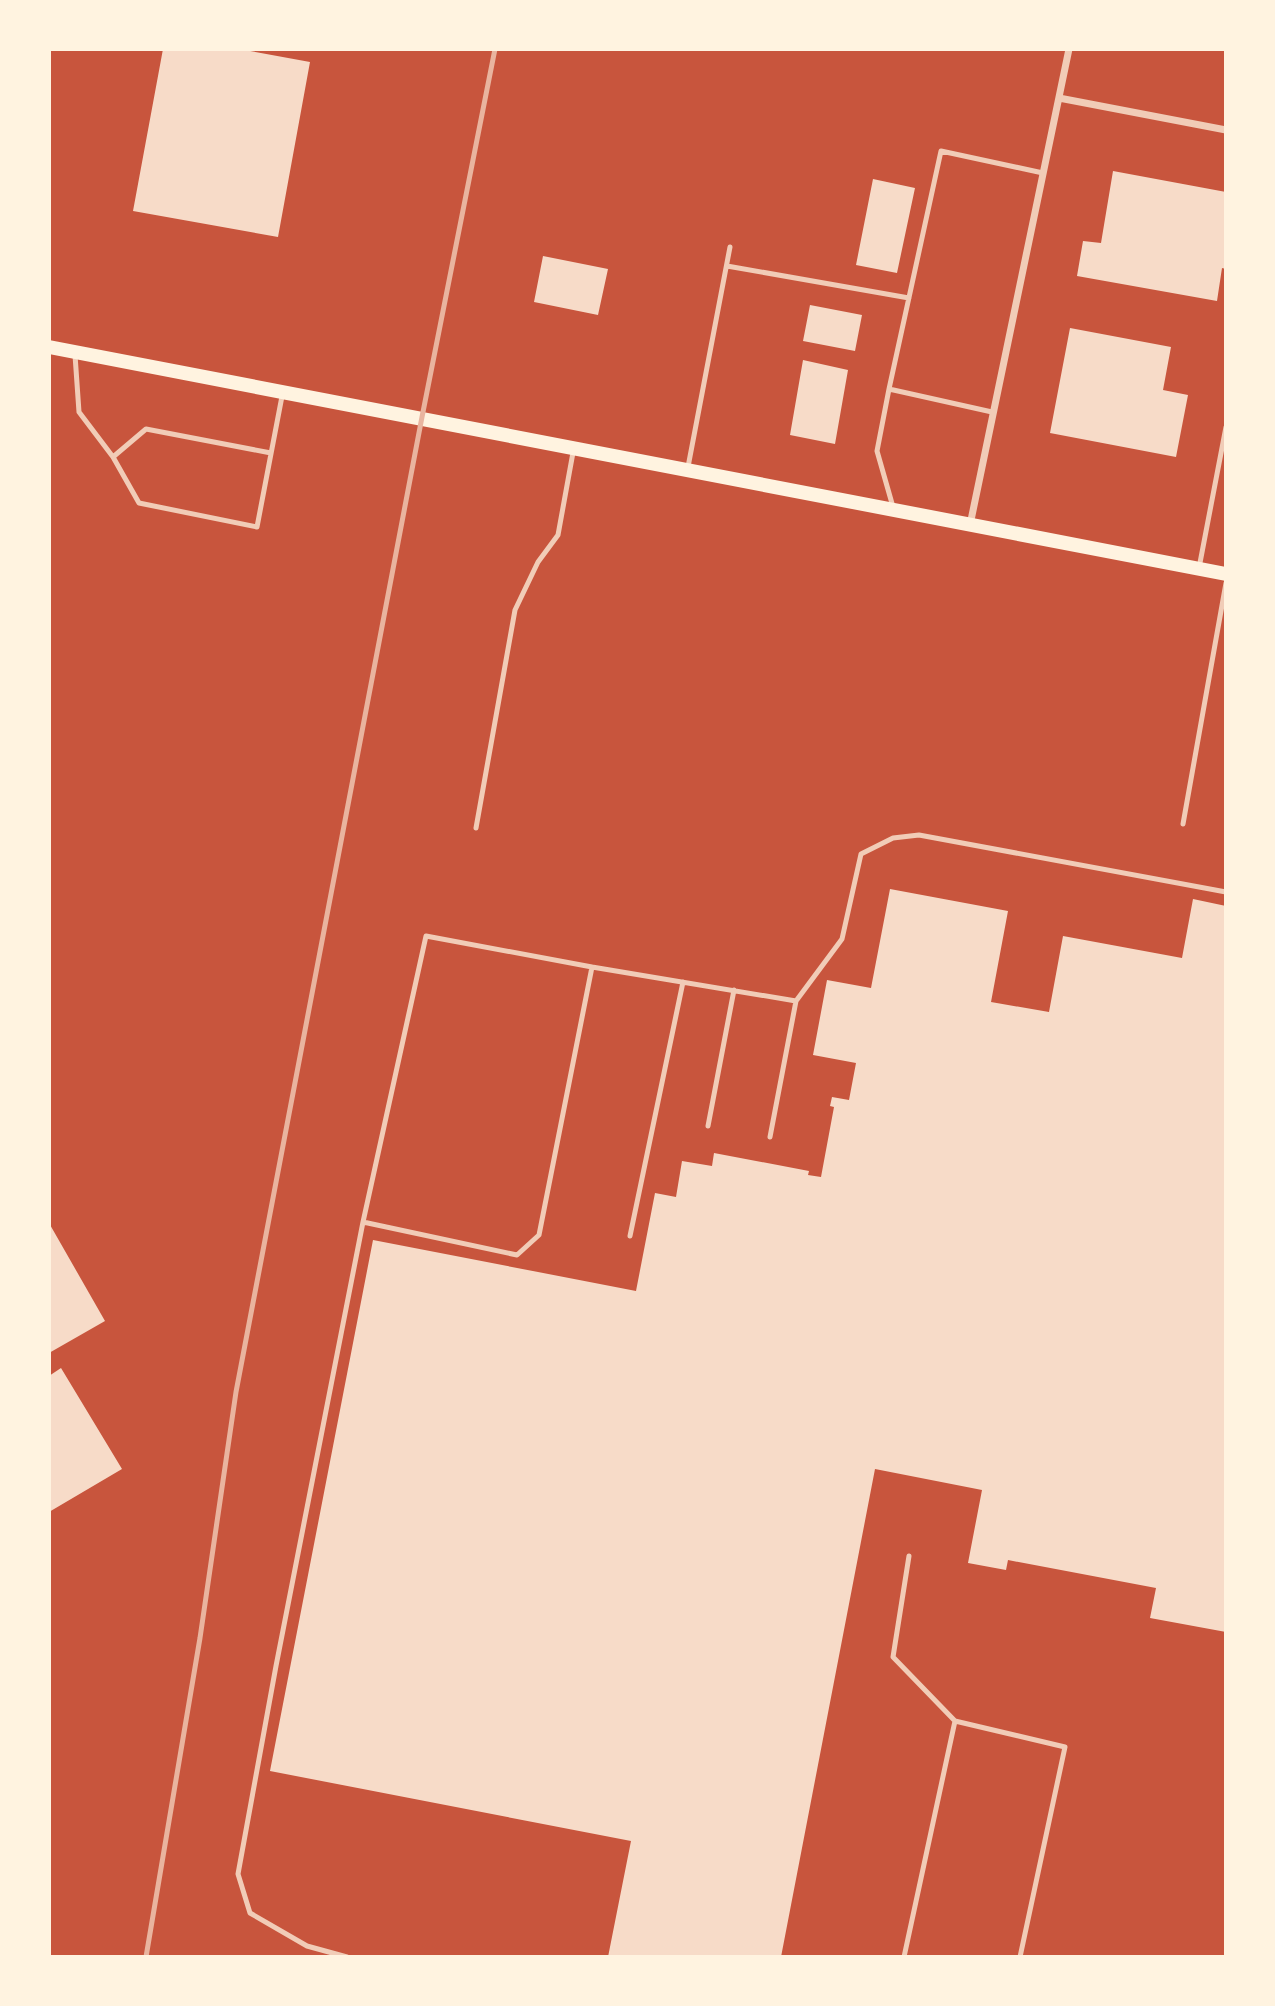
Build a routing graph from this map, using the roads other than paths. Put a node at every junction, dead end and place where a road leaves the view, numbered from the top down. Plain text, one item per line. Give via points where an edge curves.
1 (1069, 49) edge
2 (1059, 98) junction
3 (1226, 130) edge
4 (1043, 173) junction
5 (730, 247) dead end
6 (727, 266) junction
7 (909, 298) junction
8 (49, 347) edge
9 (75, 352) junction
10 (889, 390) junction
11 (283, 391) junction
12 (992, 412) junction
13 (1226, 427) edge
14 (574, 447) junction
15 (271, 453) junction
16 (113, 457) junction
17 (688, 470) junction
18 (894, 510) junction
19 (970, 526) junction
20 (1199, 569) junction
21 (1226, 574) edge
22 (1226, 583) edge
23 (1183, 824) dead end
24 (476, 828) dead end
25 (1226, 892) edge
26 (592, 967) junction
27 (683, 982) junction
28 (734, 990) junction
29 (796, 1000) junction
30 (708, 1126) dead end
31 (770, 1137) dead end
32 (363, 1222) junction
33 (630, 1236) dead end
34 (909, 1556) dead end
35 (955, 1721) junction
36 (347, 1957) edge
37 (904, 1957) edge
38 (1020, 1957) edge

1 - 2 street
2 - 3 street
2 - 4 street
4 - 7 lane via 941,151
4 - 12 street
5 - 6 lane
6 - 7 lane
6 - 17 lane
7 - 10 lane
8 - 9 main road
9 - 11 main road
9 - 16 lane via 79,412
10 - 12 lane
10 - 18 lane via 877,451
11 - 14 main road
11 - 15 lane
12 - 19 street
13 - 20 lane
14 - 17 main road
14 - 24 lane via 558,535 538,562 515,610
15 - 16 lane via 146,429
15 - 16 lane via 257,527 138,503
17 - 18 main road
18 - 19 main road
19 - 20 main road
20 - 21 main road
22 - 23 lane
25 - 29 lane via 919,835 893,838 861,854 842,939
26 - 27 lane
26 - 32 lane via 539,1235 517,1255
26 - 32 lane via 426,936
27 - 28 lane
27 - 33 lane
28 - 29 lane
28 - 30 lane
29 - 31 lane
32 - 36 lane via 238,1874 250,1913 307,1946
34 - 35 lane via 893,1657
35 - 37 lane
35 - 38 lane via 1065,1747

